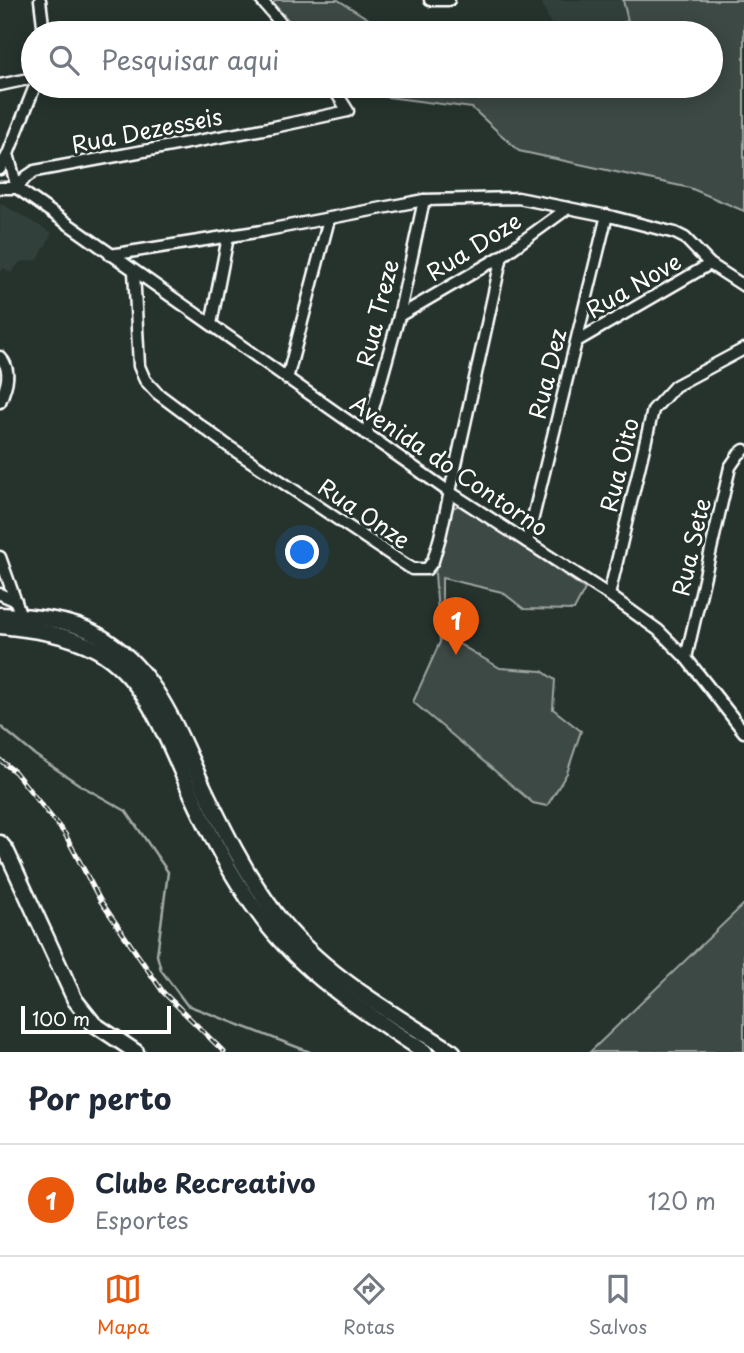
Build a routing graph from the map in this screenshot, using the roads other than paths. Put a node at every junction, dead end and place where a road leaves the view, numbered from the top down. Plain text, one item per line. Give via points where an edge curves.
1 (40, 0) edge
2 (261, 0) edge
3 (430, 0) edge
4 (449, 0) edge
5 (43, 21) edge
6 (279, 21) edge
7 (21, 81) edge
8 (0, 85) edge
9 (30, 98) edge
10 (340, 98) edge
11 (8, 154) junction
12 (0, 169) edge
13 (0, 188) edge
14 (17, 188) junction
15 (424, 200) junction
16 (568, 208) junction
17 (607, 215) junction
18 (329, 219) junction
19 (228, 237) junction
20 (110, 255) junction
21 (502, 256) junction
22 (710, 264) junction
23 (134, 271) junction
24 (744, 286) edge
25 (399, 316) junction
26 (211, 324) junction
27 (577, 341) junction
28 (744, 349) edge
29 (0, 357) edge
30 (287, 379) junction
31 (0, 402) edge
32 (366, 434) junction
33 (744, 450) edge
34 (451, 493) junction
35 (527, 542) junction
36 (1, 563) edge
37 (0, 594) edge
38 (609, 595) junction
39 (16, 601) junction
40 (0, 615) edge
41 (23, 622) junction
42 (0, 626) edge
43 (686, 658) junction
44 (744, 732) edge
45 (174, 738) junction
46 (0, 843) edge
47 (136, 1052) edge
48 (425, 1052) edge
49 (453, 1052) edge

1 - 5 street
2 - 6 street
3 - 4 street
7 - 8 street
9 - 11 street
10 - 14 street, Rua Dezesseis via 348,111 35,171
11 - 12 street
11 - 14 street
13 - 14 street
14 - 20 street, Avenida do Contorno
15 - 16 street via 518,198
15 - 18 street
15 - 25 street, Rua Treze
16 - 17 street
16 - 21 street, Rua Doze
17 - 22 street via 675,233
17 - 27 street, Rua Dez
18 - 19 street
18 - 30 street
19 - 20 street
19 - 26 street
20 - 23 street, Avenida do Contorno
21 - 25 street, Rua Doze
21 - 34 street, Rua Onze
22 - 24 street
22 - 27 street, Rua Nove
23 - 26 street, Avenida do Contorno
23 - 34 street, Rua Onze via 139,366 145,380 228,446 420,571 433,561
25 - 32 street, Rua Treze
26 - 30 street, Avenida do Contorno
27 - 35 street, Rua Dez
28 - 38 street, Rua Oito via 675,386 653,410
29 - 31 street via 8,377
30 - 32 street, Avenida do Contorno
32 - 34 street, Avenida do Contorno
33 - 43 street, Rua Sete via 730,467
34 - 35 street, Avenida do Contorno
35 - 38 street, Avenida do Contorno
36 - 39 street
37 - 39 street
38 - 43 street, Avenida do Contorno
39 - 41 street
40 - 41 main road
41 - 42 main road
41 - 45 main road via 97,650 116,664
43 - 44 street, Avenida do Contorno
45 - 48 main road via 188,786 262,919 329,985
45 - 49 main road via 239,858 297,939 354,988
46 - 47 main road via 75,1000 94,1024

